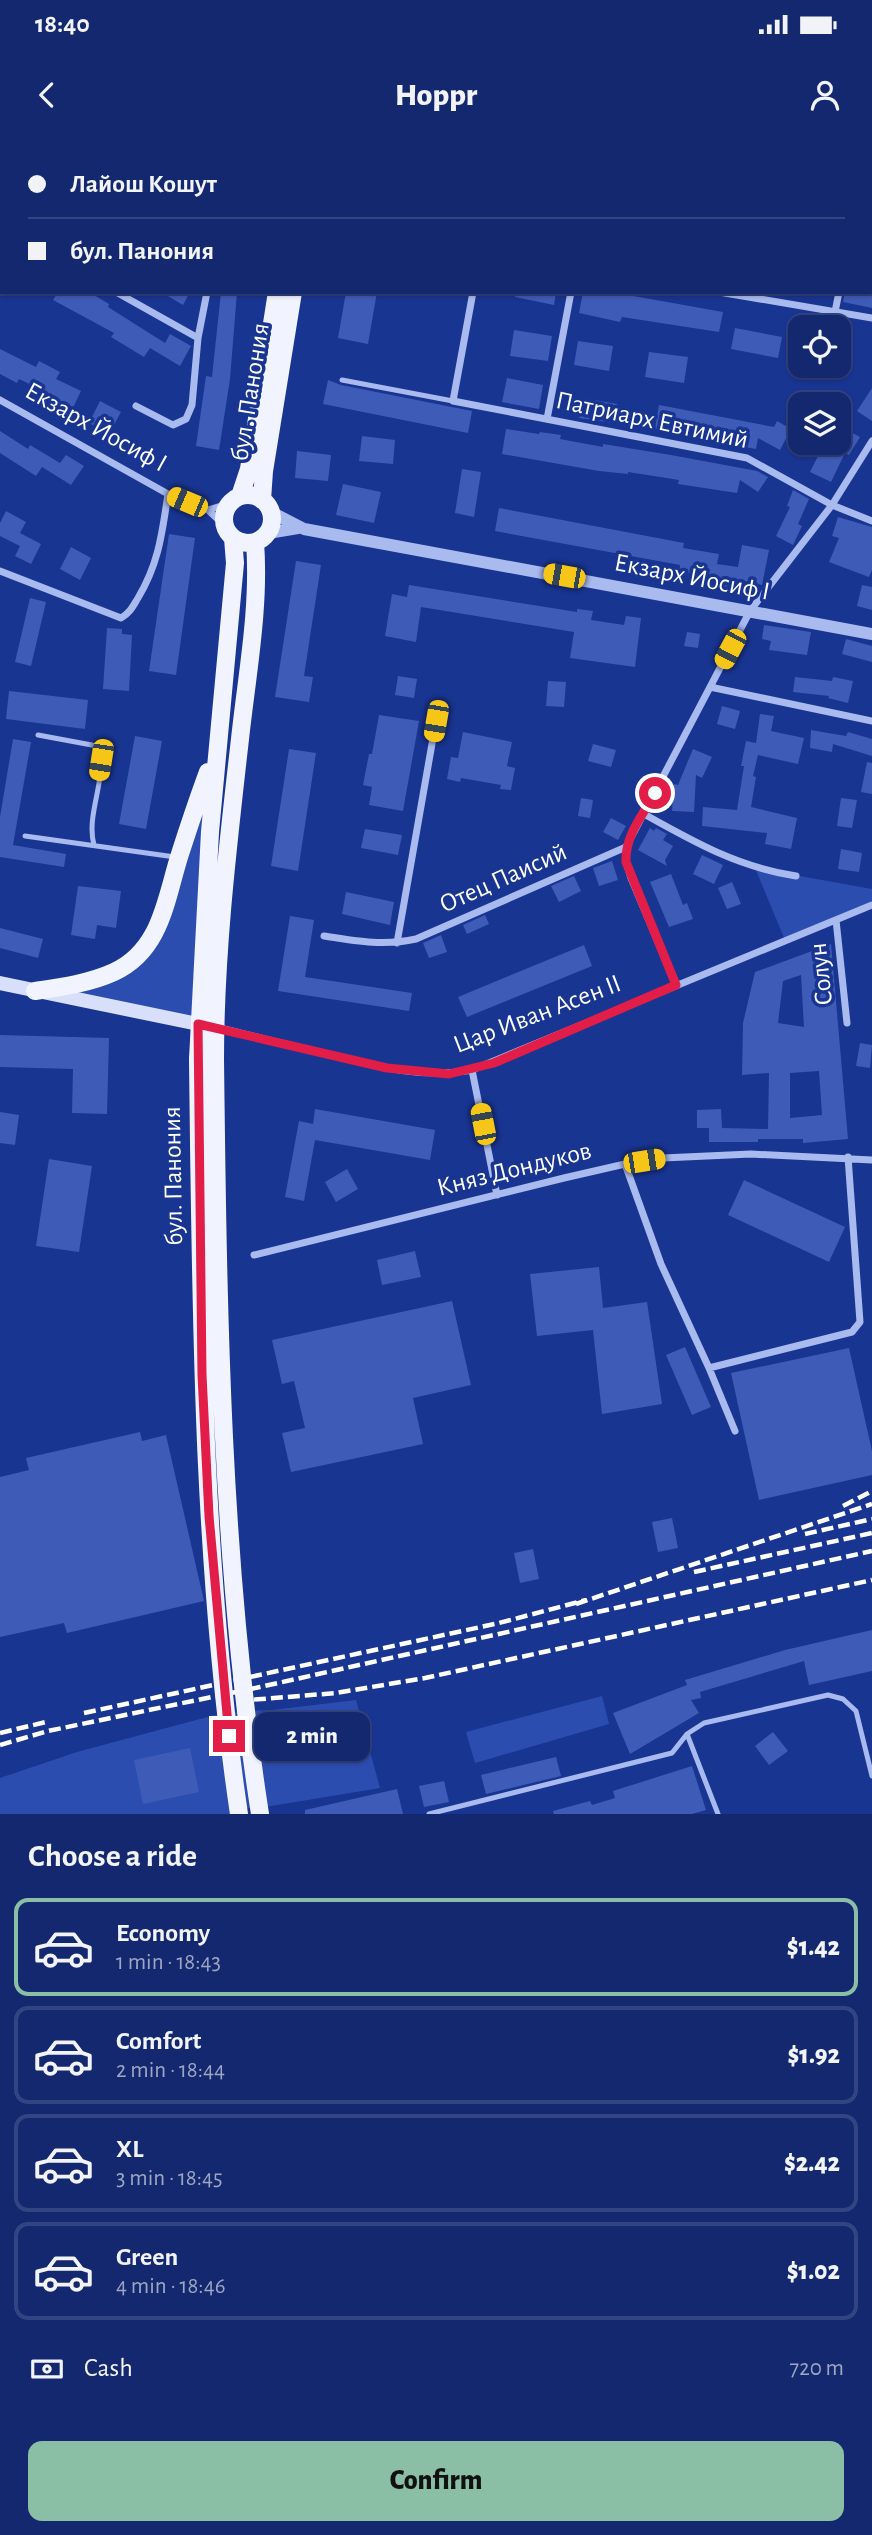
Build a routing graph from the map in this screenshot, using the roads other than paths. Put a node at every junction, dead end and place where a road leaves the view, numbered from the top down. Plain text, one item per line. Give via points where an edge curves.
1 (120, 294) edge
2 (207, 294) edge
3 (277, 294) edge
4 (293, 294) edge
5 (473, 294) edge
6 (571, 294) edge
7 (731, 294) edge
8 (839, 294) edge
9 (835, 312) junction
10 (872, 318) edge
11 (198, 338) junction
12 (342, 380) dead end
13 (0, 400) edge
14 (453, 401) junction
15 (136, 406) dead end
16 (547, 419) junction
17 (872, 441) edge
18 (168, 494) junction
19 (234, 500) junction
20 (832, 505) junction
21 (267, 506) junction
22 (208, 510) junction
23 (872, 521) edge
24 (298, 528) junction
25 (229, 532) junction
26 (261, 537) junction
27 (0, 571) edge
28 (750, 611) junction
29 (872, 634) edge
30 (710, 687) junction
31 (436, 721) dead end
32 (872, 721) edge
33 (38, 735) dead end
34 (217, 745) junction
35 (644, 814) junction
36 (25, 836) dead end
37 (94, 845) junction
38 (626, 847) junction
39 (178, 857) junction
40 (796, 876) dead end
41 (872, 905) edge
42 (836, 920) junction
43 (324, 936) dead end
44 (397, 943) junction
45 (0, 983) edge
46 (676, 985) junction
47 (35, 991) junction
48 (847, 1023) dead end
49 (207, 1026) junction
50 (207, 1059) junction
51 (472, 1070) junction
52 (848, 1157) junction
53 (872, 1160) edge
54 (625, 1164) junction
55 (497, 1195) junction
56 (254, 1255) dead end
57 (709, 1368) junction
58 (734, 1431) dead end
59 (687, 1734) junction
60 (872, 1776) edge
61 (239, 1814) edge
62 (260, 1814) edge
63 (429, 1814) edge
64 (718, 1814) edge

1 - 11 street
2 - 11 street
3 - 19 main road, бул. Панония via 249,469
4 - 21 main road, бул. Панония via 265,463
5 - 14 street
6 - 16 street
7 - 9 street
8 - 9 street
9 - 10 street
11 - 15 street via 187,419 173,425
12 - 14 lane
13 - 18 street, Екзарх Йосиф I
14 - 16 street, Патриарх Евтимий
16 - 20 street, Патриарх Евтимий via 747,458
17 - 20 street
18 - 22 street, Екзарх Йосиф I
18 - 27 street via 151,576 121,618
19 - 21 main road, бул. Панония via 248,495
19 - 22 street
19 - 25 main road, бул. Панония via 224,518
20 - 23 street, Патриарх Евтимий
20 - 28 street
21 - 24 street, Екзарх Йосиф I
21 - 26 main road, бул. Панония via 271,526
22 - 25 street, Екзарх Йосиф I
24 - 26 street, Екзарх Йосиф I
24 - 28 street, Екзарх Йосиф I
25 - 26 main road via 247,543
25 - 34 main road, бул. Панония via 235,563
26 - 49 main road, бул. Панония
28 - 29 street, Екзарх Йосиф I
28 - 30 street
30 - 32 street
30 - 35 street
31 - 44 street, Отец Паисий
33 - 37 lane via 97,746 101,760 91,823
34 - 39 main road
34 - 49 main road, бул. Панония
35 - 38 street
35 - 40 street via 736,862
36 - 37 lane
37 - 39 lane
38 - 44 street, Отец Паисий via 416,939
38 - 46 street via 626,862
39 - 47 main road via 157,929 133,960 97,979
41 - 42 street, Цар Иван Асен II
42 - 46 street, Цар Иван Асен II
42 - 48 street, Солун
43 - 44 street, Отец Паисий
45 - 47 main road, Цар Иван Асен II
46 - 51 street, Цар Иван Асен II
47 - 49 main road, Цар Иван Асен II
49 - 50 main road, бул. Панония
49 - 51 street, Цар Иван Асен II via 387,1068 428,1074
50 - 61 main road, бул. Панония, bridge via 202,1375 220,1653
50 - 62 main road, бул. Панония, bridge via 227,1519
51 - 55 street
52 - 53 street, Княз Дондуков
52 - 54 street, Княз Дондуков via 751,1154
52 - 57 street via 860,1322 852,1332
54 - 55 street, Княз Дондуков
54 - 57 street via 661,1264
55 - 56 street, Княз Дондуков
57 - 58 street
59 - 60 lane via 704,1723 828,1695 843,1699 856,1711
59 - 63 lane via 672,1753
59 - 64 lane

